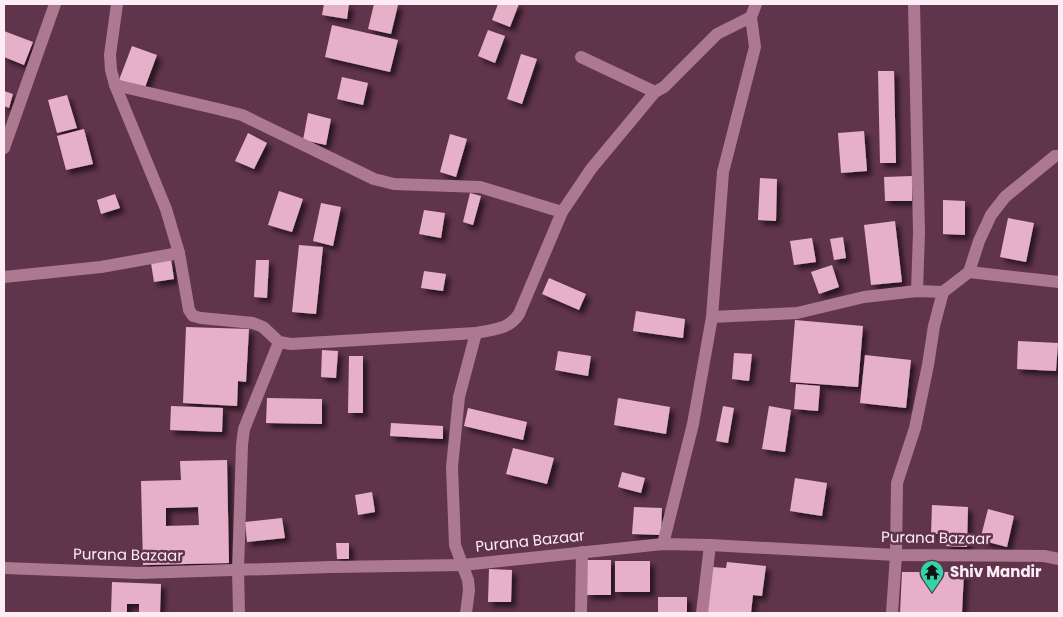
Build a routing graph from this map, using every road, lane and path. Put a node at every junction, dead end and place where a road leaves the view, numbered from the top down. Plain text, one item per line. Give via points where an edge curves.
1 (55, 4) edge
2 (117, 4) edge
3 (756, 4) edge
4 (914, 4) edge
5 (751, 17) junction
6 (581, 57) dead end
7 (115, 85) junction
8 (655, 92) junction
9 (4, 148) edge
10 (1058, 153) edge
11 (562, 212) junction
12 (179, 253) junction
13 (969, 272) junction
14 (4, 277) edge
15 (1059, 282) edge
16 (917, 290) junction
17 (943, 292) junction
18 (712, 317) junction
19 (476, 333) junction
20 (279, 342) junction
21 (663, 544) junction
22 (710, 545) junction
23 (582, 552) junction
24 (896, 555) junction
25 (1059, 558) edge
26 (463, 565) junction
27 (4, 568) edge
28 (238, 570) junction
29 (239, 613) edge
30 (466, 613) edge
31 (580, 613) edge
32 (702, 613) edge
33 (892, 613) edge

1 - 9 street
2 - 7 street via 110,56
3 - 5 street
4 - 16 street via 919,232
5 - 8 street via 717,34 664,88
5 - 18 street via 755,47 723,172
6 - 8 street
7 - 11 street via 242,115 374,179 394,184 480,187
7 - 12 street via 163,201
8 - 11 street via 591,169
10 - 13 street via 1005,197 991,215
11 - 19 street via 514,322
12 - 14 street via 101,267
12 - 20 street via 188,310 193,316 253,323
13 - 15 street
13 - 17 street
16 - 17 street
16 - 18 street via 864,297 797,313
17 - 24 street via 915,428 897,483
18 - 21 street via 693,424
19 - 20 street via 291,344
19 - 26 street via 460,397 452,467 455,545
20 - 28 street via 244,428
21 - 22 street, Purana Bazaar
21 - 23 street, Purana Bazaar
22 - 24 street, Purana Bazaar
22 - 32 street
23 - 26 street, Purana Bazaar
23 - 31 street
24 - 25 street, Purana Bazaar
24 - 33 street
26 - 28 street, Purana Bazaar
26 - 30 street via 469,590
27 - 28 street, Purana Bazaar via 138,573
28 - 29 street

